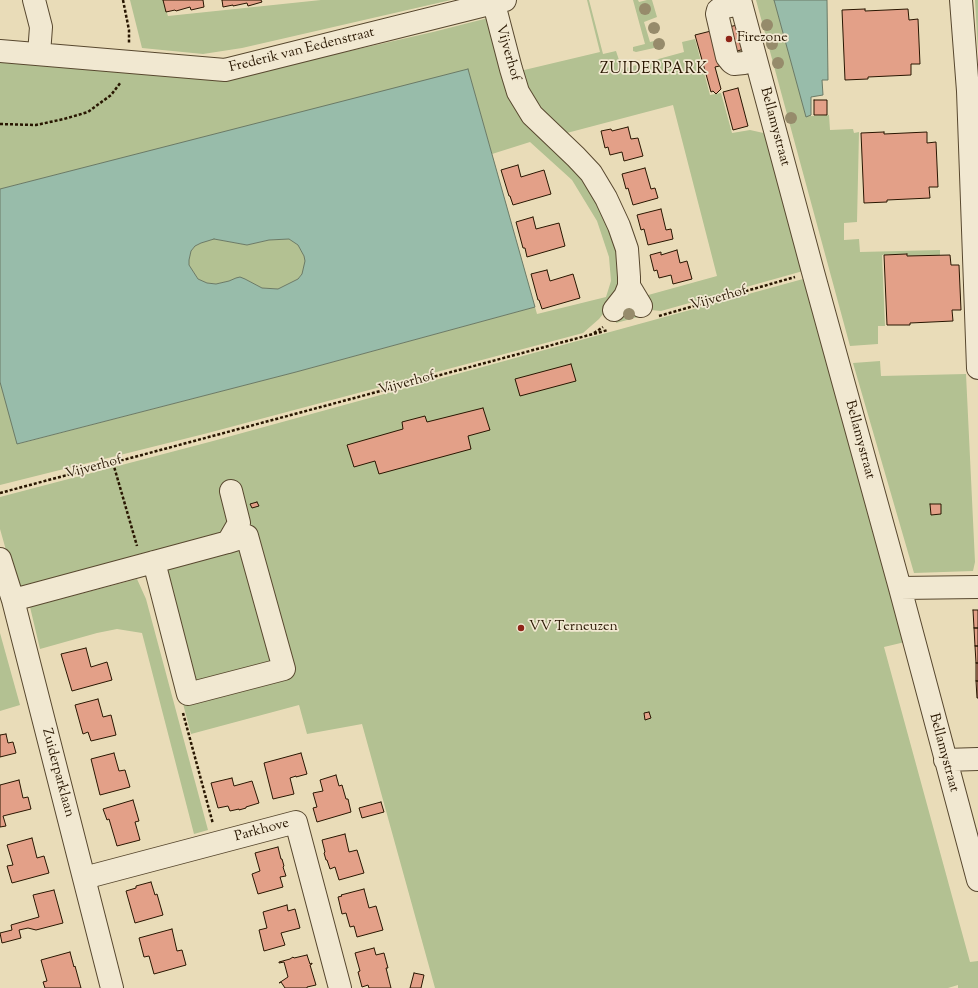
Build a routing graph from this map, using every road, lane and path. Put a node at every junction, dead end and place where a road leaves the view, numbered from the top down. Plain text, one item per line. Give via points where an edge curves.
1 (34, 0) edge
2 (123, 0) edge
3 (961, 0) edge
4 (497, 1) edge
5 (737, 3) edge
6 (0, 50) edge
7 (39, 54) junction
8 (128, 62) junction
9 (973, 91) edge
10 (0, 124) edge
11 (976, 270) edge
12 (813, 272) junction
13 (629, 286) junction
14 (648, 312) joint
15 (613, 320) joint
16 (978, 368) edge
17 (113, 463) junction
18 (231, 491) dead end
19 (0, 493) edge
20 (228, 542) junction
21 (0, 559) edge
22 (148, 564) junction
23 (978, 586) edge
24 (900, 588) junction
25 (13, 600) junction
26 (978, 759) edge
27 (945, 760) junction
28 (84, 878) junction
29 (978, 880) edge
30 (112, 988) edge
31 (340, 988) edge

1 - 7 street via 41,27
2 - 8 path via 129,30
3 - 9 street
4 - 8 street, Frederik van Eedenstraat via 225,70
4 - 13 street, Vijverhof via 518,92 532,115 591,173 606,198 627,249
5 - 12 street, Bellamystraat
6 - 7 street, Frederik van Eedenstraat
7 - 8 street, Frederik van Eedenstraat
8 - 10 path via 124,78 111,95 88,112 36,125
9 - 11 street
11 - 16 street
12 - 14 path, Vijverhof
12 - 24 street, Bellamystraat
13 - 14 street, Vijverhof
13 - 15 street
15 - 17 path, Vijverhof
17 - 19 path, Vijverhof
17 - 22 path
18 - 20 street via 239,522
20 - 22 street
20 - 22 street via 247,536 284,669 188,694
21 - 25 street, Zuiderparklaan
22 - 25 street
23 - 24 street
24 - 27 street, Bellamystraat
25 - 28 street, Zuiderparklaan
26 - 27 street
27 - 29 street, Bellamystraat
28 - 30 street, Zuiderparklaan
28 - 31 street, Parkhove via 296,822

